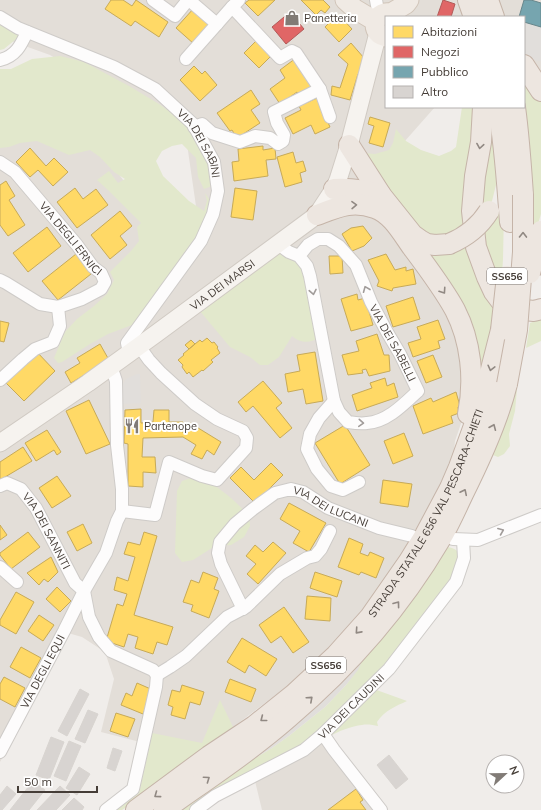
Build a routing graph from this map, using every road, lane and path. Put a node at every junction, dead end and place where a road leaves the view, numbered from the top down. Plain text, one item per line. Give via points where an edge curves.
1 (153, 0) edge
2 (188, 0) edge
3 (345, 0) edge
4 (409, 0) edge
5 (415, 0) edge
6 (468, 0) edge
7 (488, 0) edge
8 (236, 3) edge
9 (393, 16) edge
10 (400, 16) edge
11 (474, 16) edge
12 (494, 16) edge
13 (0, 17) edge
14 (385, 22) edge
15 (217, 24) junction
16 (385, 25) edge
17 (27, 32) junction
18 (186, 59) dead end
19 (0, 60) edge
20 (525, 64) edge
21 (525, 66) edge
22 (541, 69) edge
23 (320, 90) junction
24 (541, 91) edge
25 (483, 108) edge
26 (498, 108) edge
27 (515, 108) edge
28 (330, 117) dead end
29 (194, 127) junction
30 (349, 145) junction
31 (505, 155) junction
32 (0, 162) edge
33 (334, 189) junction
34 (381, 195) junction
35 (317, 215) junction
36 (541, 231) edge
37 (278, 244) junction
38 (299, 256) junction
39 (0, 280) edge
40 (58, 307) junction
41 (541, 309) edge
42 (509, 330) junction
43 (134, 349) junction
44 (111, 366) junction
45 (0, 380) edge
46 (334, 401) junction
47 (0, 443) edge
48 (459, 467) junction
49 (359, 482) dead end
50 (0, 486) edge
51 (122, 511) junction
52 (541, 515) edge
53 (330, 531) dead end
54 (412, 536) dead end
55 (0, 567) edge
56 (17, 582) dead end
57 (84, 591) junction
58 (243, 609) junction
59 (156, 675) junction
60 (323, 734) junction
61 (0, 752) edge
62 (106, 810) edge
63 (136, 810) edge
64 (164, 810) edge
65 (196, 810) edge
66 (381, 810) edge

1 - 2 street via 175,16
2 - 15 street
3 - 14 main road via 355,9
4 - 9 main road
5 - 10 main road, VIA DEI MARSI via 411,11
6 - 11 highway
7 - 12 highway
8 - 15 street
8 - 23 street via 280,58 292,51 296,53
13 - 17 street, VIA DEI SABINI
15 - 18 street
16 - 30 main road, VIA DEI MARSI via 369,70
17 - 19 street via 17,51
17 - 29 street, VIA DEI SABINI via 155,88
20 - 22 highway
21 - 24 highway
23 - 28 street
23 - 29 street via 274,112 284,135 283,141 278,144 270,138 255,136 240,142 212,133 202,124
25 -> 41 highway via 472,211 476,247 487,277 500,300 515,309
26 - 31 highway, STRADA STATALE 656 VAL PESCARA-CHIETI / SS656
42 -> 27 highway, STRADA STATALE 656 VAL PESCARA-CHIETI / SS656, bridge via 522,252 523,195
29 - 43 street, VIA DEI SABINI via 214,162 218,191 213,214 201,241 127,343
30 - 33 main road, VIA DEI MARSI
30 - 34 highway
31 - 34 highway, bridge via 496,196 489,211 476,228 449,244 427,244 413,235
31 - 42 highway, STRADA STATALE 656 VAL PESCARA-CHIETI / SS656, bridge via 510,222 505,304
32 - 40 street, VIA DEGLI ERNICI via 15,172 77,245 93,268 101,273 105,282 101,289
33 - 34 highway via 357,189
33 - 35 main road, VIA DEI MARSI
35 - 37 main road, VIA DEI MARSI
35 -> 48 highway via 354,204 364,205 387,215 452,305 466,340 472,383 471,402 460,442
36 - 42 highway, bridge
37 - 38 street
37 - 43 main road, VIA DEI MARSI
38 -> 46 street, VIA DEI SABELLI via 307,266 310,276
46 -> 38 street, VIA DEI SABELLI via 348,422 368,424 382,420 418,391 371,302 356,265 339,246 328,239 318,239 308,245
39 - 40 street, VIA DEGLI ERNICI via 40,304
40 - 45 street via 60,326 54,342 35,349
42 -> 48 highway, STRADA STATALE 656 VAL PESCARA-CHIETI / SS656
64 -> 42 highway, STRADA STATALE 656 VAL PESCARA-CHIETI / SS656, bridge via 263,739 333,678 374,634 422,569 468,485 496,420 507,384
43 - 44 main road, VIA DEI MARSI
43 - 51 street via 195,404 217,419 243,431 247,438 246,448 218,480 169,462 155,515
44 - 47 main road, VIA DEI MARSI
44 - 51 street via 116,382
46 - 49 street via 319,418 310,434 307,449 317,470 331,486 343,490
48 -> 63 highway, STRADA STATALE 656 VAL PESCARA-CHIETI / SS656 via 409,561 370,617 336,655 254,726
50 - 57 street, VIA DEI SANNITI via 8,483 21,489 36,508 74,583
51 - 57 street, VIA DEGLI EQUI via 106,554
60 -> 52 street, VIA DEI CAUDINI via 389,669 456,582 464,558 458,540 478,540
53 - 58 street, VIA DEI LUCANI via 315,556 280,574
54 - 58 street, VIA DEI LUCANI via 379,528 328,508 303,492 291,489 276,493 235,524 220,542 218,553 221,564
55 - 56 street
57 - 59 street via 89,617 99,637 111,651 153,670
57 - 61 street, VIA DEGLI EQUI
58 - 59 street, VIA DEI LUCANI via 227,617 186,656
59 - 62 street via 156,687 133,789
60 - 65 street, VIA DEI CAUDINI via 304,750 214,796
60 - 66 street

